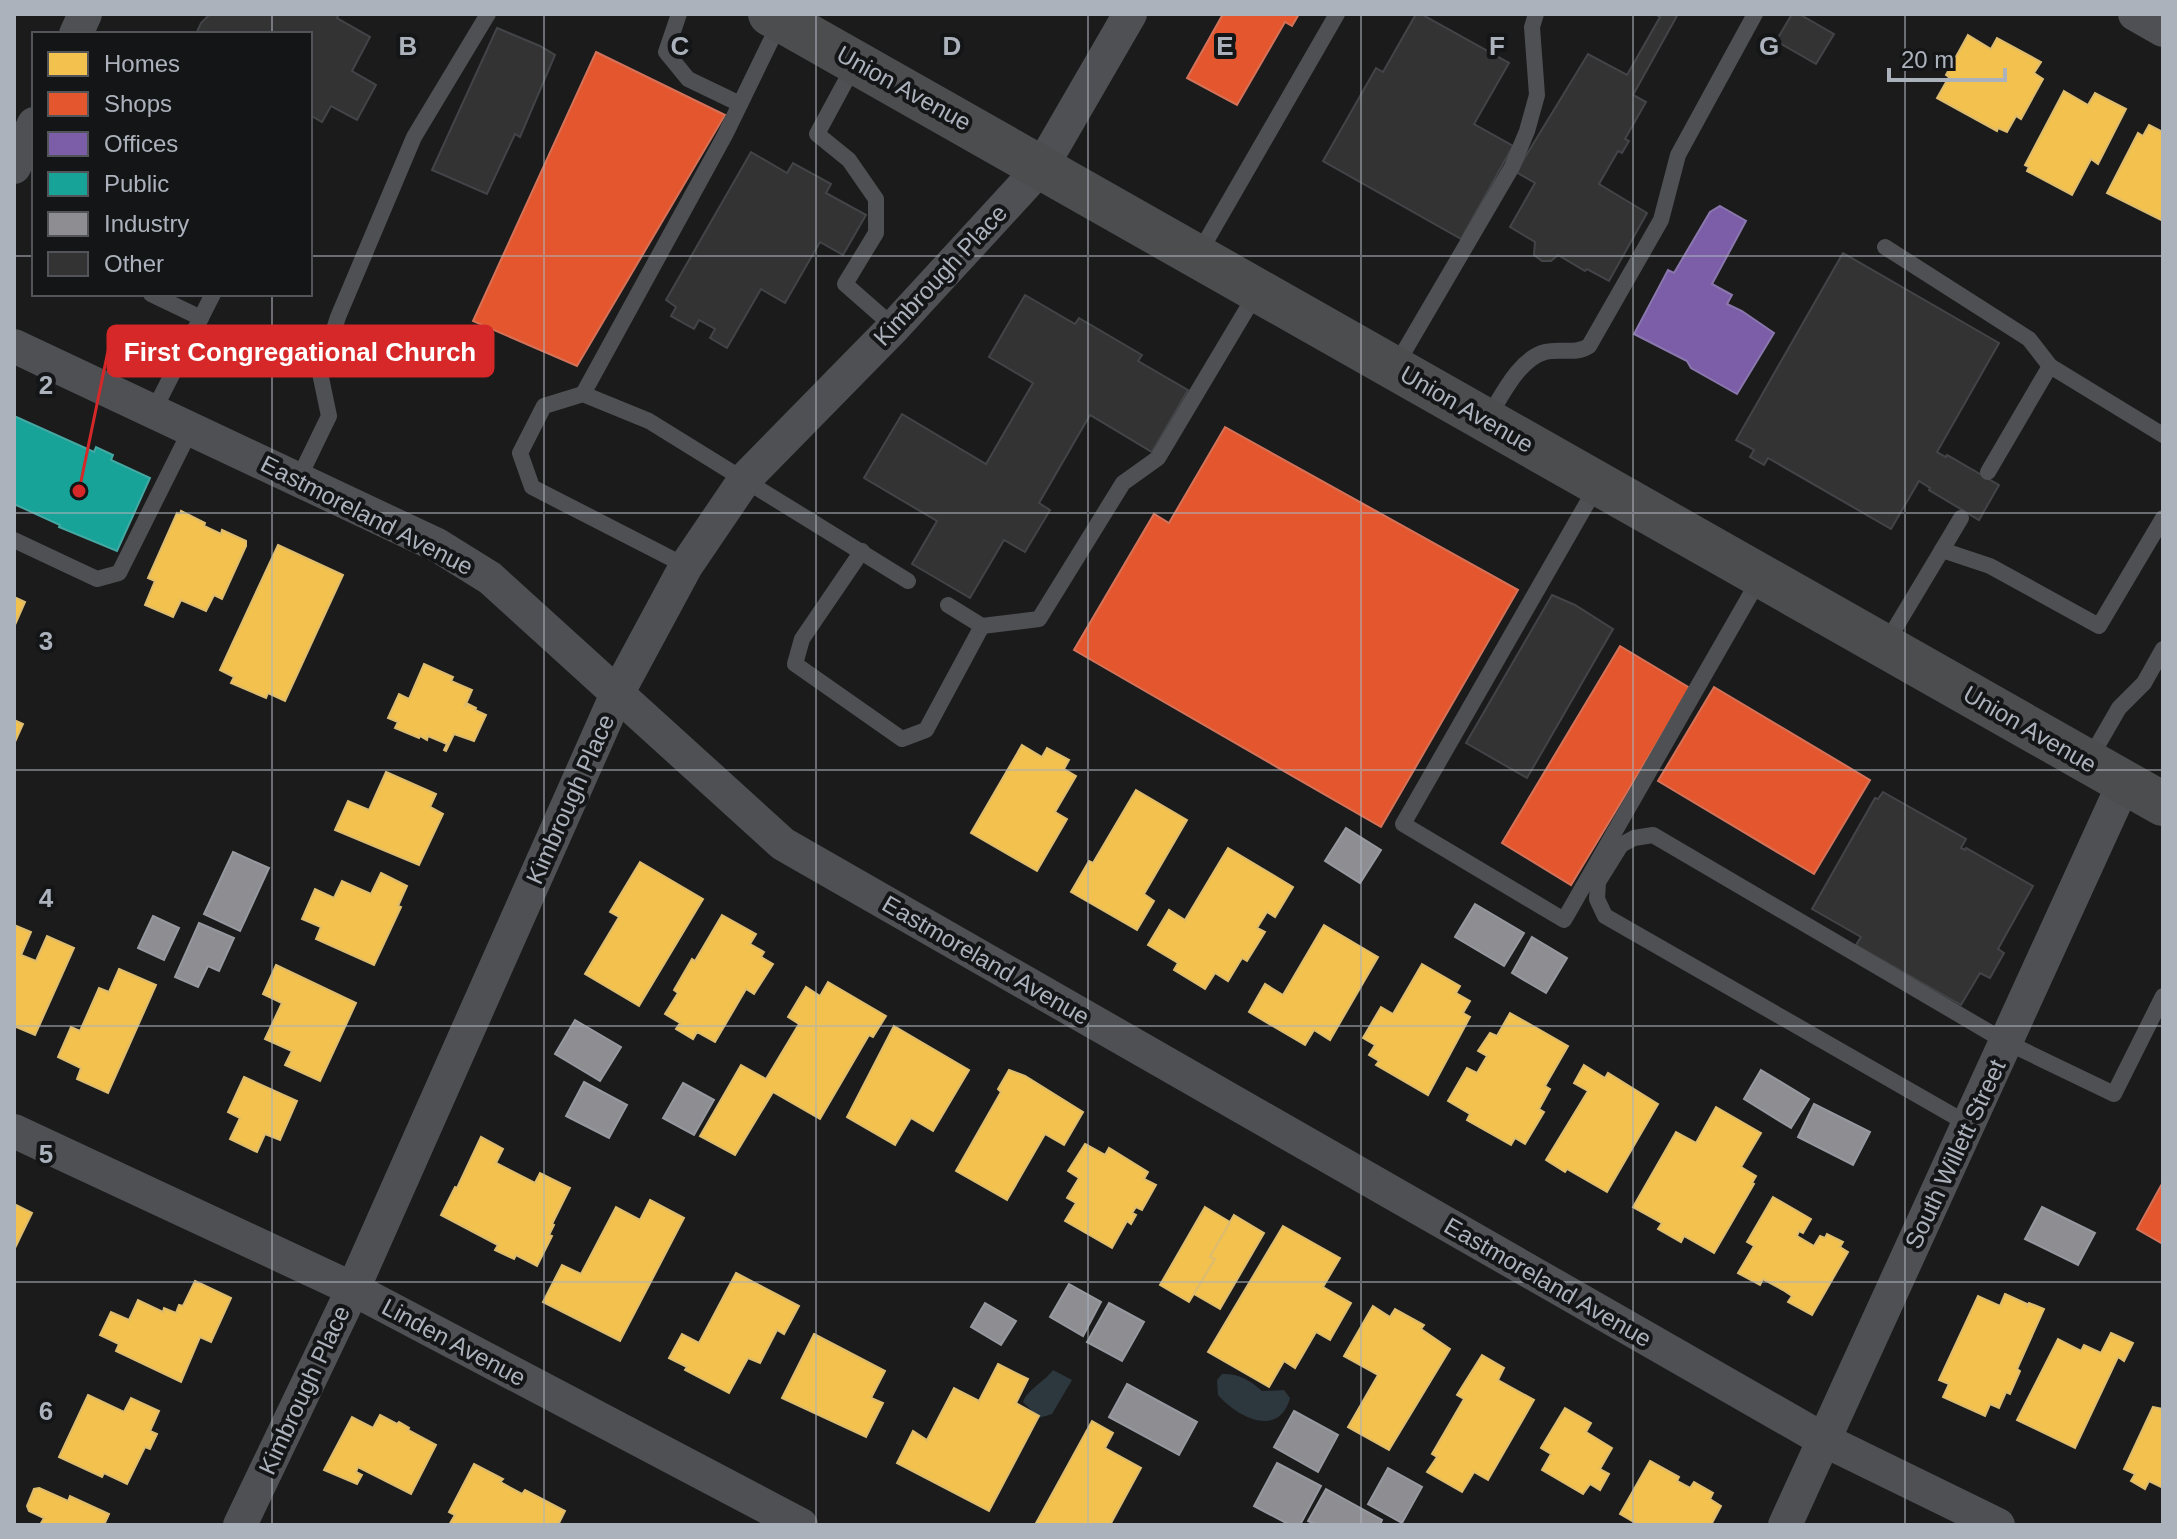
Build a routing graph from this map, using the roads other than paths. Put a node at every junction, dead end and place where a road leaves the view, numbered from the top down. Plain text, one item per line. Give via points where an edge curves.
1 (488, 14) edge
2 (679, 14) edge
3 (1130, 14) edge
4 (1337, 14) edge
5 (1536, 14) edge
6 (1755, 14) edge
7 (2135, 14) edge
8 (775, 17) edge
9 (2163, 30) edge
10 (857, 61) junction
11 (740, 104) junction
12 (32, 128) edge
13 (1042, 166) junction
14 (14, 167) edge
15 (1885, 247) dead end
16 (1197, 256) junction
17 (1257, 290) junction
18 (155, 296) edge
19 (212, 296) edge
20 (201, 318) junction
21 (894, 327) junction
22 (14, 346) edge
23 (2050, 366) junction
24 (1394, 368) junction
25 (583, 394) junction
26 (153, 412) junction
27 (1486, 420) junction
28 (191, 429) junction
29 (2163, 435) edge
30 (1988, 472) dead end
31 (745, 479) junction
32 (298, 480) junction
33 (1598, 484) junction
34 (1961, 518) dead end
35 (2163, 518) edge
36 (14, 540) edge
37 (1942, 550) junction
38 (862, 551) junction
39 (686, 566) junction
40 (1761, 576) junction
41 (908, 581) dead end
42 (948, 605) dead end
43 (982, 626) junction
44 (1884, 646) junction
45 (2163, 649) edge
46 (2157, 675) edge
47 (617, 694) junction
48 (2106, 773) junction
49 (2163, 804) edge
50 (2163, 996) edge
51 (2006, 1042) junction
52 (1968, 1124) junction
53 (14, 1131) edge
54 (353, 1289) junction
55 (1824, 1440) junction
56 (240, 1525) edge
57 (801, 1525) edge
58 (1785, 1525) edge
59 (1998, 1525) edge

1 - 32 lane via 414,137 338,317 320,373 329,416
2 - 11 lane via 666,52 688,79
3 - 13 street, Kimbrough Place
4 - 16 lane
5 - 24 lane via 1532,27 1537,95 1527,131 1512,167
6 - 27 lane via 1678,155 1661,220 1589,346 1580,352 1544,352 1526,362
7 - 9 street
8 - 10 main road, Union Avenue
8 - 11 lane
10 - 13 main road, Union Avenue
10 - 21 lane via 817,134 849,160 876,199 876,233 845,284
11 - 25 lane
12 - 14 street
13 - 16 main road, Union Avenue
13 - 21 street, Kimbrough Place
15 - 23 lane via 2029,339
16 - 17 main road, Union Avenue
17 - 24 main road, Union Avenue
17 - 43 lane via 1158,458 1123,483 1039,619
18 - 20 lane
19 - 20 lane
20 - 26 lane
21 - 31 street, Kimbrough Place
22 - 26 street, Eastmoreland Avenue
23 - 29 lane
23 - 30 lane
24 - 27 main road, Union Avenue
25 - 31 lane via 649,421
25 - 39 lane via 544,406 520,453 532,487
26 - 28 street, Eastmoreland Avenue
27 - 33 main road, Union Avenue
28 - 32 street, Eastmoreland Avenue
28 - 36 lane via 119,573 97,579
31 - 38 lane
31 - 39 street, Kimbrough Place
32 - 47 street, Eastmoreland Avenue via 437,545 490,578
33 - 40 main road, Union Avenue
33 - 40 lane via 1403,824 1564,920
34 - 37 lane
35 - 37 lane via 2099,626 1990,566
37 - 44 lane
38 - 41 lane
38 - 43 lane via 802,639 795,664 902,739 926,730
39 - 47 street, Kimbrough Place
40 - 44 main road, Union Avenue
42 - 43 lane
44 - 48 main road, Union Avenue
45 - 46 lane
46 - 48 lane via 2119,708
47 - 54 street, Kimbrough Place
47 - 55 street, Eastmoreland Avenue via 783,844
48 - 49 main road, Union Avenue
48 - 51 street, South Willett Street
50 - 51 lane via 2114,1094
51 - 52 street, South Willett Street
51 - 52 lane via 1653,835 1621,845 1598,882 1597,899 1605,916
52 - 55 street, South Willett Street
53 - 54 street, Linden Avenue
54 - 56 street, Kimbrough Place
54 - 57 street, Linden Avenue
55 - 58 street, South Willett Street
55 - 59 street, Eastmoreland Avenue

